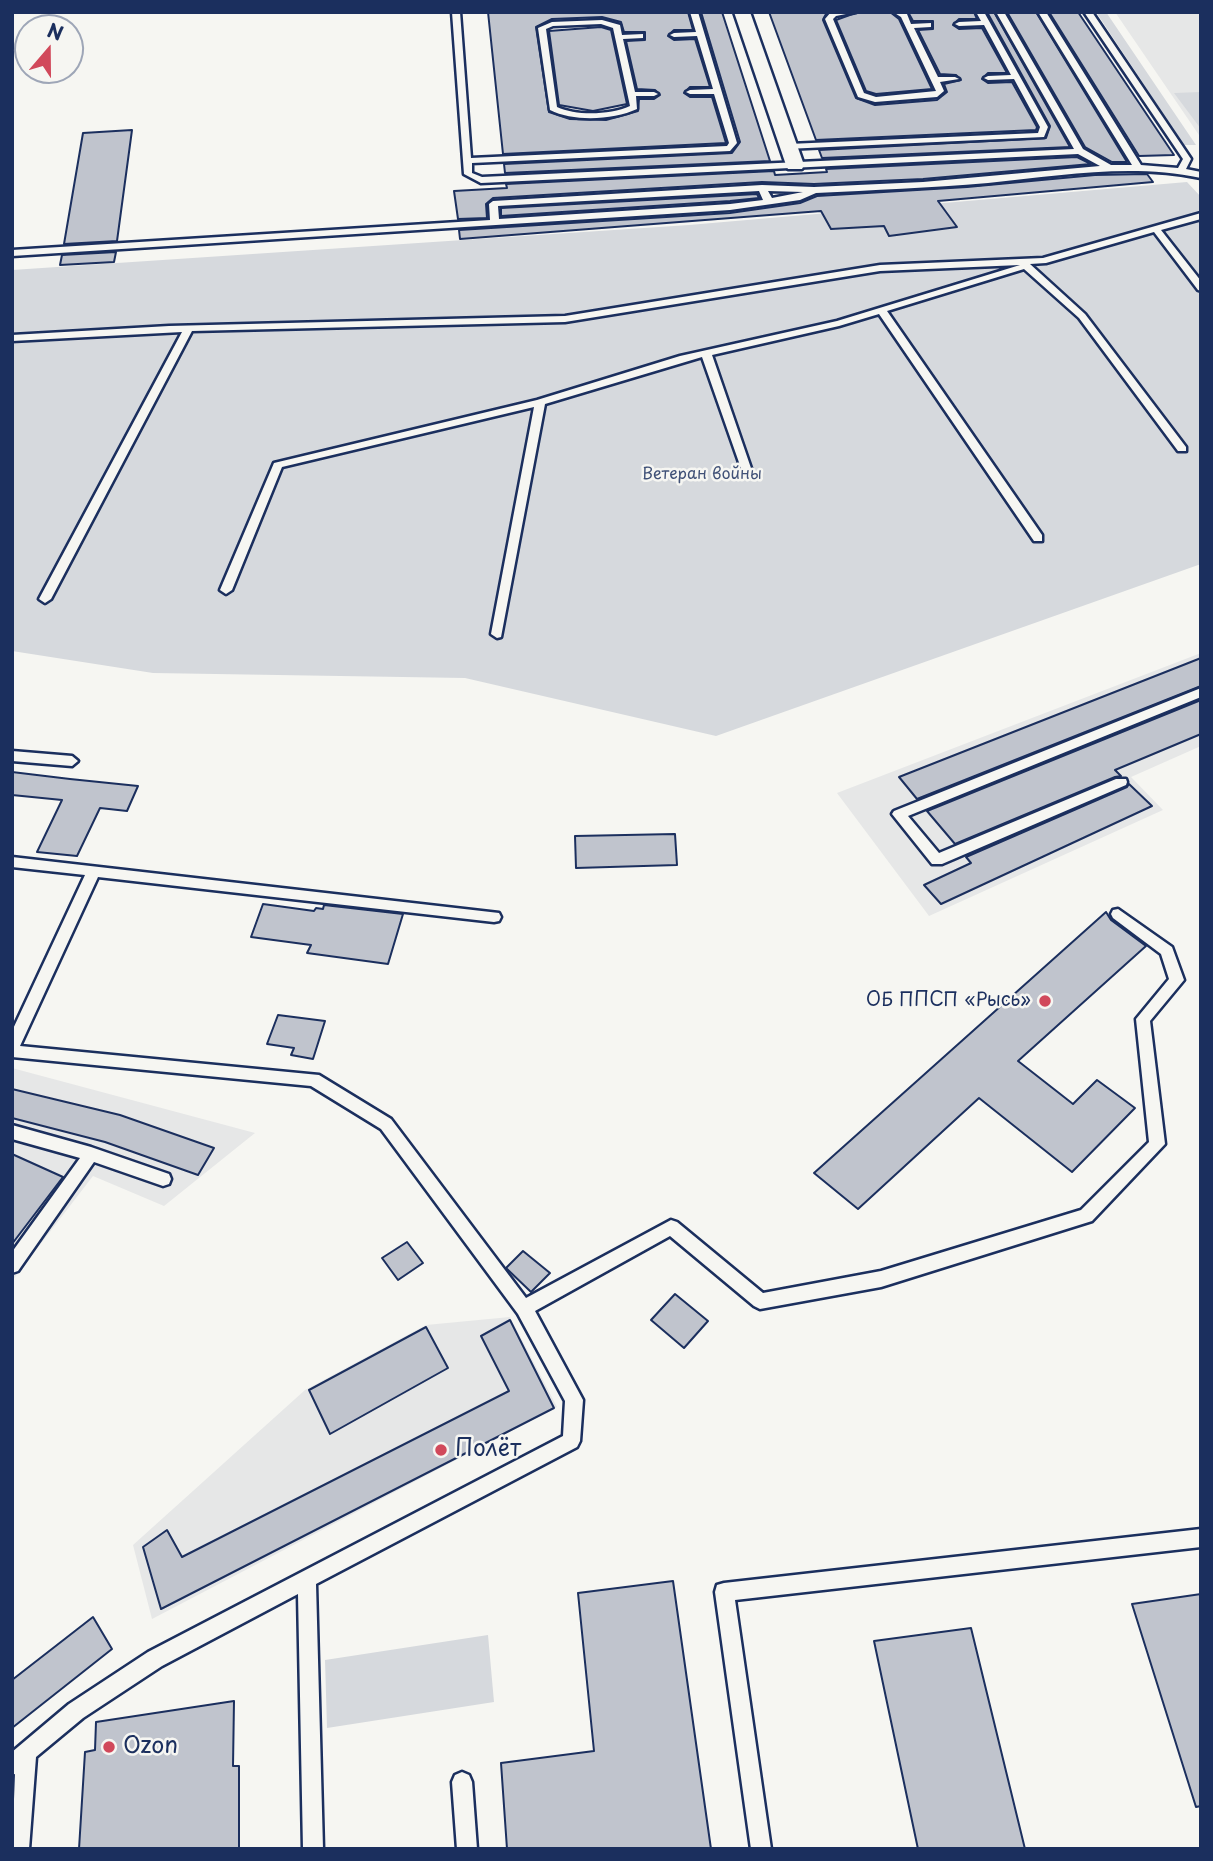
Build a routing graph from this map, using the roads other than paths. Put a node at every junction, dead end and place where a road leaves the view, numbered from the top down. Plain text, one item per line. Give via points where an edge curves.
1 (456, 12) edge
2 (695, 12) edge
3 (742, 12) edge
4 (852, 12) edge
5 (897, 12) edge
6 (980, 12) edge
7 (1000, 12) edge
8 (1042, 12) edge
9 (1088, 12) edge
10 (986, 23) junction
11 (959, 24) dead end
12 (928, 25) dead end
13 (908, 26) junction
14 (701, 34) junction
15 (674, 35) dead end
16 (640, 36) dead end
17 (620, 37) junction
18 (1016, 77) junction
19 (988, 78) dead end
20 (955, 79) dead end
21 (935, 80) junction
22 (718, 91) junction
23 (690, 92) dead end
24 (654, 93) dead end
25 (632, 94) junction
26 (789, 147) junction
27 (1080, 151) junction
28 (467, 162) junction
29 (795, 165) junction
30 (1138, 167) junction
31 (1113, 169) junction
32 (1181, 170) junction
33 (1201, 175) edge
34 (762, 188) junction
35 (814, 190) junction
36 (768, 200) junction
37 (1201, 216) edge
38 (495, 223) junction
39 (1155, 228) junction
40 (12, 253) edge
41 (1043, 261) junction
42 (1026, 266) junction
43 (1201, 288) edge
44 (881, 310) junction
45 (188, 329) junction
46 (12, 338) edge
47 (706, 353) junction
48 (540, 402) junction
49 (1182, 449) dead end
50 (747, 471) dead end
51 (1038, 538) dead end
52 (226, 590) dead end
53 (45, 599) dead end
54 (497, 634) dead end
55 (1201, 692) edge
56 (12, 756) edge
57 (72, 761) dead end
58 (1121, 782) dead end
59 (12, 862) edge
60 (94, 871) junction
61 (1118, 914) dead end
62 (494, 917) dead end
63 (12, 1049) edge
64 (12, 1132) edge
65 (91, 1154) junction
66 (163, 1179) dead end
67 (12, 1266) edge
68 (524, 1308) junction
69 (1201, 1538) edge
70 (307, 1580) junction
71 (19, 1759) edge
72 (462, 1782) dead end
73 (19, 1849) edge
74 (313, 1849) edge
75 (467, 1849) edge
76 (761, 1849) edge

1 - 28 lane
2 - 14 lane
3 - 26 street
4 - 21 lane via 829,19 861,95 875,100 931,97 940,92
5 - 13 lane
6 - 10 lane
7 - 27 lane
8 - 30 lane
9 - 32 lane via 1187,159
10 - 11 lane
10 - 18 lane
12 - 13 lane
13 - 21 lane
14 - 15 lane
14 - 22 lane
16 - 17 lane
17 - 25 lane
17 - 25 lane via 617,27 607,22 542,28 553,108 567,115 625,112 634,107
18 - 19 lane
18 - 26 lane via 1044,127 1041,135
20 - 21 lane
22 - 23 lane
22 - 28 lane via 733,143 727,149
24 - 25 lane
26 - 29 street
27 - 29 lane
27 - 31 lane
28 - 29 lane via 468,174 481,180
30 - 31 lane
30 - 32 lane
31 - 35 lane
32 - 33 lane
34 - 35 lane
34 - 36 lane
34 - 38 lane via 493,204
35 - 36 lane via 800,197
36 - 38 lane via 730,207
37 - 39 lane
38 - 40 lane
39 - 41 lane
39 - 43 lane
41 - 42 lane
41 - 45 lane via 880,268 565,319
42 - 44 lane
42 - 49 lane via 1082,316
44 - 47 lane
44 - 51 lane
45 - 46 lane
45 - 53 lane
47 - 48 lane
47 - 50 lane
48 - 52 lane via 278,465
48 - 54 lane
55 - 58 lane via 899,814 937,860
56 - 57 lane
59 - 60 lane
60 - 62 lane
60 - 63 lane
61 - 68 lane via 1167,951 1177,980 1143,1019 1157,1144 1086,1216 881,1279 760,1301 671,1227
63 - 68 lane via 314,1080 386,1124
64 - 65 lane
65 - 66 lane
65 - 67 lane
68 - 70 lane via 574,1400 571,1441
69 - 76 lane via 724,1592
70 - 71 lane via 155,1659 76,1711
70 - 74 lane
71 - 73 lane
72 - 75 lane

